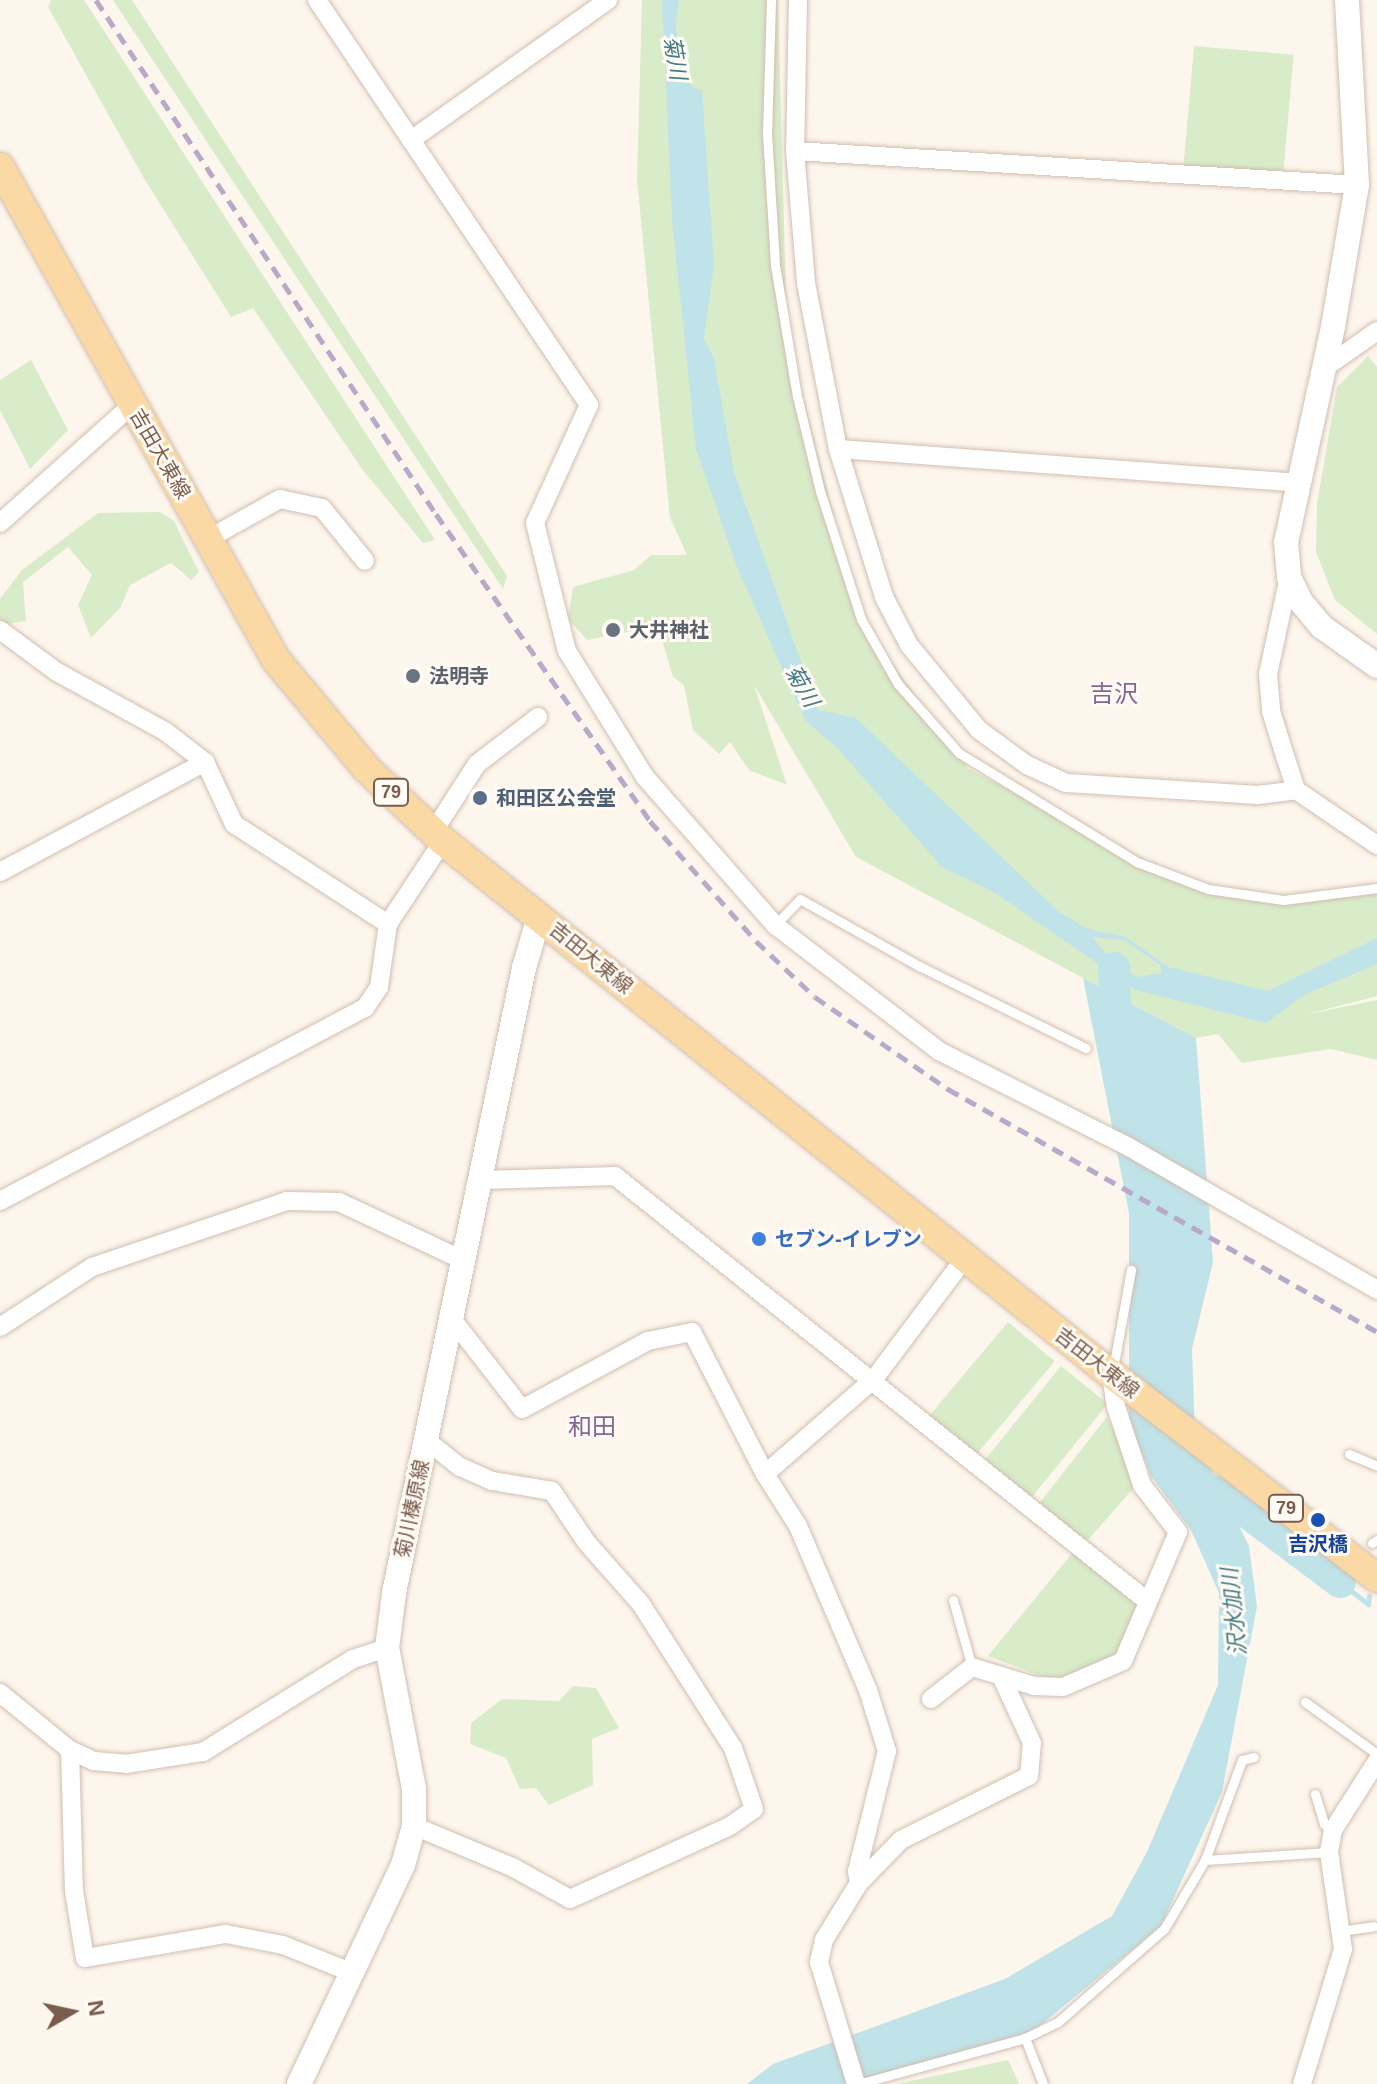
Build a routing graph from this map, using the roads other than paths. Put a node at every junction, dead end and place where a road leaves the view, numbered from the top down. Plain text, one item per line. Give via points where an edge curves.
1 (317, 0) edge
2 (608, 0) edge
3 (771, 0) edge
4 (798, 0) edge
5 (1347, 0) edge
6 (411, 140) junction
7 (795, 151) junction
8 (0, 167) edge
9 (1357, 185) junction
10 (9, 202) edge
11 (1377, 331) edge
12 (1323, 369) junction
13 (132, 405) junction
14 (838, 449) junction
15 (1301, 483) junction
16 (0, 523) edge
17 (208, 539) junction
18 (365, 561) dead end
19 (1289, 577) junction
20 (0, 630) edge
21 (1377, 666) edge
22 (538, 717) dead end
23 (205, 762) junction
24 (1296, 790) junction
25 (438, 836) junction
26 (1377, 845) edge
27 (0, 872) edge
28 (1377, 888) edge
29 (539, 917) junction
30 (388, 924) junction
31 (775, 925) junction
32 (1086, 1048) dead end
33 (482, 1180) junction
34 (0, 1201) edge
35 (965, 1258) junction
36 (463, 1260) junction
37 (1131, 1270) dead end
38 (1377, 1290) edge
39 (452, 1319) junction
40 (0, 1327) edge
41 (1116, 1378) junction
42 (874, 1379) junction
43 (426, 1440) junction
44 (1349, 1454) dead end
45 (1377, 1466) edge
46 (765, 1474) junction
47 (1377, 1578) edge
48 (953, 1600) dead end
49 (1147, 1601) junction
50 (387, 1648) junction
51 (972, 1667) junction
52 (1001, 1676) junction
53 (0, 1693) edge
54 (931, 1699) dead end
55 (1305, 1702) dead end
56 (70, 1750) junction
57 (1377, 1754) edge
58 (1254, 1757) dead end
59 (1377, 1761) edge
60 (1315, 1794) dead end
61 (414, 1826) junction
62 (1333, 1830) junction
63 (1329, 1852) junction
64 (1205, 1860) junction
65 (859, 1883) junction
66 (1374, 1926) dead end
67 (1340, 1931) junction
68 (353, 1973) junction
69 (1025, 2038) junction
70 (299, 2084) edge
71 (857, 2084) edge
72 (1043, 2084) edge
73 (1302, 2084) edge

1 - 6 street
2 - 6 street
3 - 28 lane via 767,133 773,236 797,396 820,491 861,619 898,684 959,753 1149,867 1208,889 1283,900
4 - 7 street
5 - 9 main road
6 - 31 street via 589,405 535,523 567,651 645,777
7 - 9 street
7 - 14 street via 806,283
8 - 10 main road, 吉田大東線 / 79
9 - 12 main road
10 - 13 main road, 吉田大東線 / 79
11 - 12 street
12 - 15 main road
13 - 16 street
13 - 17 main road, 吉田大東線 / 79
14 - 15 street
14 - 24 street via 884,597 934,681 979,730 1027,765 1066,783 1258,795
15 - 19 main road via 1286,542
17 - 18 street via 280,499 322,508
17 - 25 main road, 吉田大東線 / 79 via 302,696 366,768
19 - 21 main road via 1322,627
19 - 24 street via 1268,674 1271,711
20 - 23 street via 57,672 166,732
22 - 25 street via 477,764
23 - 27 street
23 - 30 street via 234,824
24 - 26 street
25 - 29 main road, 吉田大東線 / 79
25 - 30 street
29 - 33 main road, 菊川榛原線
29 - 35 main road, 吉田大東線 / 79
30 - 34 street via 379,987 365,1008
31 - 32 lane via 800,899 919,966
31 - 38 street via 939,1051 1127,1146
33 - 36 main road, 菊川榛原線
33 - 42 street via 615,1176
35 - 41 main road, 吉田大東線 / 79
35 - 42 street
36 - 39 main road, 菊川榛原線
36 - 40 street via 339,1202 287,1201 92,1267
37 - 41 lane
39 - 43 main road, 菊川榛原線
39 - 46 street via 522,1409 648,1341 692,1332
41 - 47 main road, 吉田大東線 / 79
41 - 49 street via 1116,1407 1142,1485 1178,1532
42 - 46 street
42 - 49 street via 1064,1540
43 - 50 main road, 菊川榛原線
43 - 61 street via 460,1467 492,1481 552,1491 587,1543 641,1604 733,1748 754,1809 730,1826 570,1899 512,1867
44 - 45 lane
46 - 65 street via 798,1526 868,1690 887,1751 857,1871
48 - 51 lane
49 - 52 street via 1123,1661 1063,1687 1034,1686
50 - 56 street via 353,1659 203,1752 126,1764 94,1761
50 - 61 main road, 菊川榛原線 via 414,1789
51 - 52 street
51 - 54 street
52 - 65 street via 1032,1743 1029,1776 901,1840
53 - 56 street
55 - 57 lane
56 - 68 street via 74,1891 85,1958 226,1934 283,1945
58 - 64 lane via 1242,1760
59 - 62 street
60 - 62 lane via 1324,1824
61 - 68 main road, 菊川榛原線 via 403,1865
62 - 63 street
63 - 64 lane
63 - 67 street
64 - 69 lane via 1164,1929 1058,2022
65 - 71 street via 824,1940 819,1962
66 - 67 lane
67 - 73 street via 1343,1949
68 - 70 main road, 菊川榛原線
69 - 71 lane
69 - 72 lane

